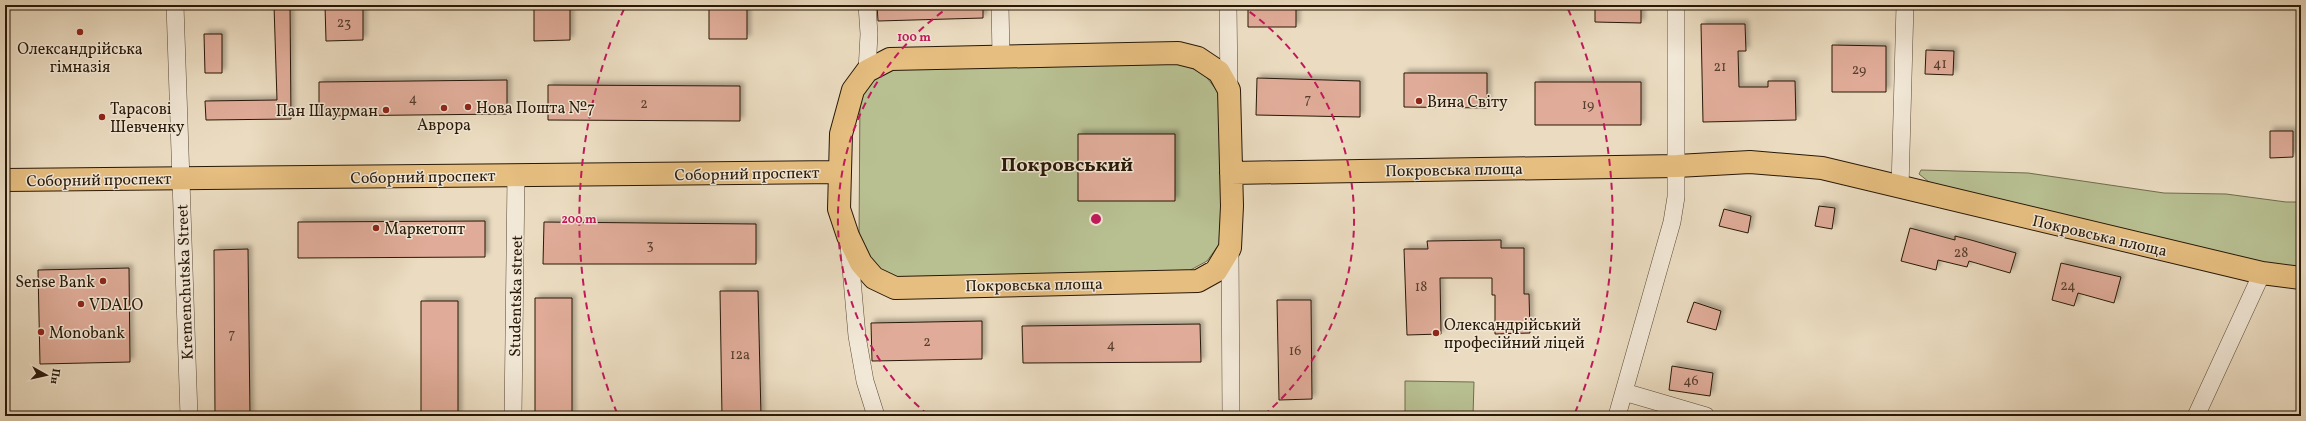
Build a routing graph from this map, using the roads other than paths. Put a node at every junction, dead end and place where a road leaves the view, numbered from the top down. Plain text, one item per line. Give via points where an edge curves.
1 (175, 5) edge
2 (867, 5) edge
3 (1000, 5) edge
4 (1228, 5) edge
5 (1676, 5) edge
6 (1906, 5) edge
7 (1001, 56) junction
8 (867, 71) junction
9 (1229, 90) junction
10 (1677, 166) junction
11 (840, 172) junction
12 (1231, 173) junction
13 (516, 175) junction
14 (180, 178) junction
15 (5, 180) edge
16 (1900, 188) junction
17 (848, 236) junction
18 (1230, 248) junction
19 (2262, 273) junction
20 (2301, 278) edge
21 (1624, 392) junction
22 (189, 416) edge
23 (513, 416) edge
24 (876, 416) edge
25 (1231, 416) edge
26 (1617, 416) edge
27 (1706, 416) edge
28 (2196, 416) edge

1 - 14 street, Kremenchutska Street
2 - 8 street
3 - 7 street
4 - 9 street, Покровська площа
5 - 10 street
6 - 16 street
7 - 8 highway, Покровська площа via 890,59
7 - 9 highway, Покровська площа via 1178,53 1198,58 1219,72
8 - 11 highway, Покровська площа via 853,90 841,134
9 - 12 highway, Покровська площа
10 - 12 highway, Покровська площа
10 - 16 highway, Покровська площа via 1750,162 1822,168
10 - 21 street via 1672,222
11 - 13 highway, Соборний проспект
11 - 17 highway, Покровська площа via 839,209
12 - 18 highway, Покровська площа
13 - 14 highway, Соборний проспект
13 - 23 street, Studentska street
14 - 15 highway, Соборний проспект
14 - 22 street, Kremenchutska Street
16 - 19 highway, Покровська площа
17 - 18 highway, Покровська площа via 861,263 874,278 895,288 1198,281 1216,271
17 - 24 street, Покровська площа via 857,336 865,381
18 - 25 street, Покровська площа
19 - 20 highway, Покровська площа
19 - 28 street
21 - 26 street
21 - 27 street

